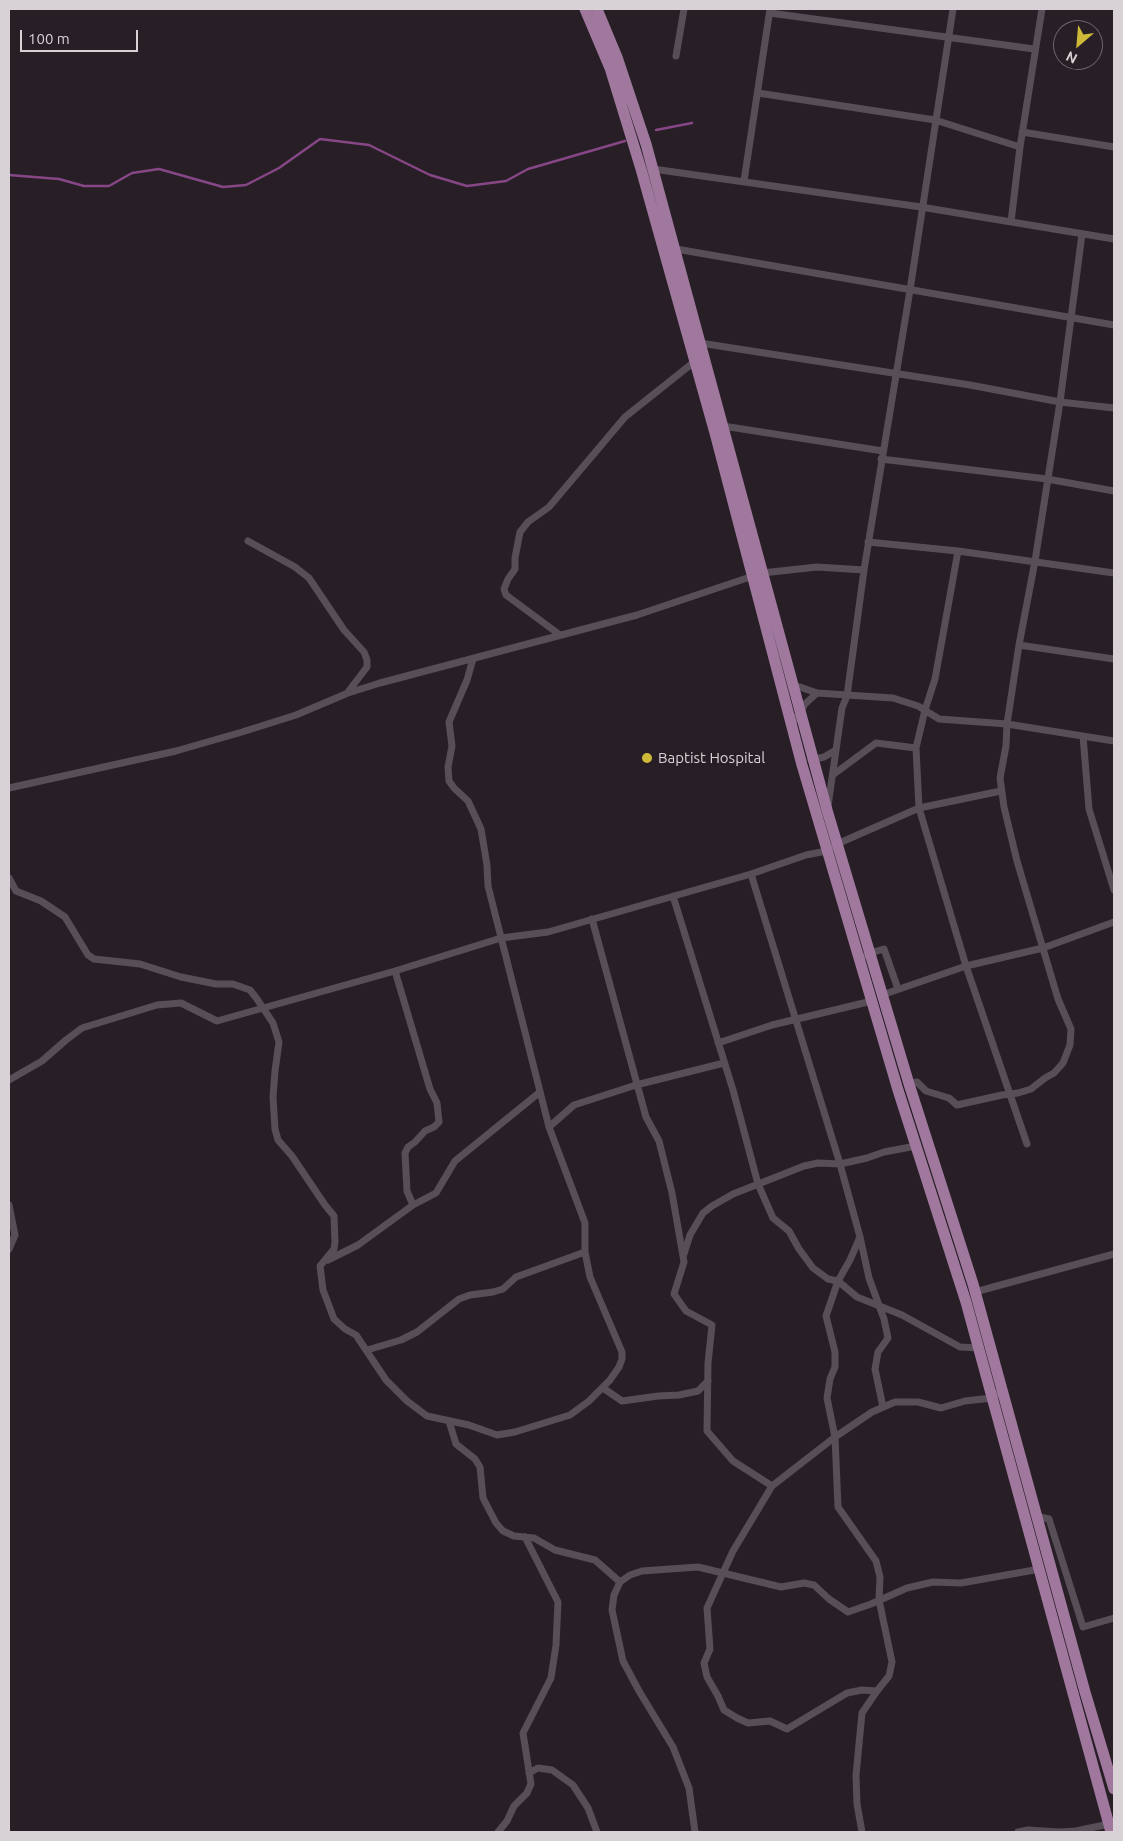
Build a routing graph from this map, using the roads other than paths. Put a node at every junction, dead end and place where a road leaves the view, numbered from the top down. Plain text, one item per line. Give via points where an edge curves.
1 (585, 9) edge
2 (597, 9) edge
3 (684, 9) edge
4 (953, 9) edge
5 (1042, 9) edge
6 (770, 11) edge
7 (948, 37) junction
8 (1034, 49) junction
9 (676, 56) dead end
10 (758, 93) junction
11 (934, 120) junction
12 (1022, 132) junction
13 (1020, 146) junction
14 (1114, 147) edge
15 (653, 170) junction
16 (744, 181) junction
17 (921, 207) junction
18 (1011, 222) junction
19 (1082, 234) junction
20 (1114, 238) edge
21 (676, 249) junction
22 (910, 290) junction
23 (1071, 317) junction
24 (1114, 325) edge
25 (700, 343) junction
26 (694, 362) junction
27 (895, 373) junction
28 (1060, 402) junction
29 (1114, 408) edge
30 (723, 426) junction
31 (882, 451) junction
32 (881, 459) junction
33 (1047, 479) junction
34 (1114, 491) edge
35 (248, 541) dead end
36 (868, 542) junction
37 (958, 551) junction
38 (1035, 561) junction
39 (864, 570) junction
40 (1114, 573) edge
41 (757, 575) junction
42 (560, 635) junction
43 (1019, 645) junction
44 (473, 658) junction
45 (1114, 658) edge
46 (792, 688) junction
47 (348, 693) junction
48 (817, 693) junction
49 (847, 696) junction
50 (925, 710) junction
51 (800, 711) junction
52 (792, 724) junction
53 (1007, 724) junction
54 (1083, 736) junction
55 (1114, 741) edge
56 (916, 748) junction
57 (836, 750) junction
58 (812, 759) junction
59 (802, 765) junction
60 (834, 774) junction
61 (9, 788) edge
62 (1002, 791) junction
63 (919, 808) junction
64 (827, 810) junction
65 (837, 844) junction
66 (827, 851) junction
67 (751, 874) junction
68 (9, 878) edge
69 (1114, 890) edge
70 (673, 896) junction
71 (592, 919) junction
72 (1114, 922) edge
73 (501, 938) junction
74 (1042, 948) junction
75 (870, 953) junction
76 (859, 959) junction
77 (966, 966) junction
78 (395, 971) junction
79 (898, 988) junction
80 (882, 995) junction
81 (872, 1001) junction
82 (264, 1008) junction
83 (795, 1019) junction
84 (718, 1043) junction
85 (724, 1063) junction
86 (9, 1080) edge
87 (909, 1084) junction
88 (636, 1085) junction
89 (540, 1092) junction
90 (1009, 1094) junction
91 (549, 1127) junction
92 (1027, 1144) dead end
93 (916, 1146) junction
94 (840, 1164) junction
95 (758, 1184) junction
96 (413, 1205) junction
97 (9, 1206) edge
98 (860, 1238) junction
99 (9, 1249) edge
100 (585, 1252) junction
101 (1114, 1254) edge
102 (683, 1256) junction
103 (325, 1261) junction
104 (838, 1281) junction
105 (975, 1292) junction
106 (879, 1305) junction
107 (984, 1346) junction
108 (367, 1350) junction
109 (708, 1381) junction
110 (603, 1388) junction
111 (997, 1394) junction
112 (883, 1407) junction
113 (449, 1422) junction
114 (835, 1437) junction
115 (772, 1486) junction
116 (1036, 1516) junction
117 (525, 1537) junction
118 (1040, 1569) junction
119 (722, 1573) junction
120 (620, 1582) junction
121 (880, 1600) junction
122 (1114, 1618) edge
123 (876, 1691) junction
124 (529, 1773) junction
125 (1114, 1789) edge
126 (1110, 1828) edge
127 (498, 1832) edge
128 (597, 1832) edge
129 (695, 1832) edge
130 (862, 1832) edge
131 (1018, 1832) edge
132 (1060, 1832) edge

1 - 26 main road via 610,68
2 - 15 main road via 617,57
3 - 9 street
4 - 7 street
5 - 8 street
6 - 7 street
6 - 10 street
7 - 8 street
7 - 11 street
8 - 12 street
10 - 11 street
10 - 16 street
11 - 13 street
11 - 17 street
12 - 13 street
12 - 14 street
13 - 18 street
15 - 16 street
15 - 21 main road
16 - 17 street
17 - 18 street
17 - 22 street
18 - 19 street
19 - 20 street
19 - 23 street
21 - 22 street
21 - 25 main road
22 - 23 street
22 - 27 street
23 - 24 street
23 - 28 street
25 - 27 street
25 - 30 main road
26 - 41 main road
26 - 42 street via 625,417 549,507 520,532 515,569 504,589 506,595
27 - 28 street
27 - 31 street
28 - 29 street
28 - 33 street
30 - 31 street
30 - 41 main road
31 - 32 street
32 - 33 street
32 - 36 street
33 - 34 street
33 - 38 street
35 - 47 street via 309,578 344,630 364,652 367,667
36 - 37 street
36 - 39 street
37 - 38 street
37 - 50 street via 935,679
38 - 40 street
38 - 43 street
39 - 41 street via 817,567
39 - 49 street
41 - 42 street via 637,615
41 - 46 main road
41 - 52 main road
42 - 44 street
43 - 45 street
43 - 53 street
44 - 47 street
44 - 73 street via 449,722 452,746 448,775 450,785 471,806 481,830 488,886
46 - 48 street via 800,687
46 - 51 main road
47 - 61 street via 242,732
48 - 49 street
48 - 51 street
49 - 50 street via 893,698
49 - 57 street via 842,708
50 - 53 street via 939,719
50 - 56 street
51 - 52 street
51 - 58 main road
52 - 59 main road
53 - 54 street
53 - 62 street via 1000,778
54 - 55 street
54 - 69 street via 1089,809
56 - 60 street via 876,743
56 - 63 street
57 - 58 street
57 - 60 street
58 - 59 street
58 - 64 main road
59 - 66 main road
60 - 64 street
62 - 63 street
62 - 74 street via 1017,861
63 - 65 street
63 - 77 street
64 - 65 main road
65 - 66 street
65 - 75 main road
66 - 67 street
66 - 76 main road
67 - 70 street
67 - 83 street
68 - 82 street via 16,891 42,901 65,917 88,956 140,964 216,984 233,984 250,990
70 - 71 street
70 - 84 street
71 - 73 street via 548,932
71 - 88 street
72 - 74 street
73 - 78 street
73 - 89 street
74 - 77 street
74 - 90 street via 1071,1029 1070,1046 1063,1063 1054,1073 1031,1089
75 - 76 street
75 - 79 street via 884,949
75 - 80 main road
76 - 81 main road
77 - 79 street
77 - 90 street
78 - 82 street
78 - 96 street via 437,1103 439,1122 408,1146 405,1153 407,1190
79 - 80 street
80 - 87 main road
81 - 83 street
81 - 93 main road
82 - 86 street via 218,1022 181,1003 157,1004 82,1028 42,1062
82 - 103 street via 279,1042 274,1097 278,1140 334,1216 334,1249
83 - 84 street
83 - 94 street
84 - 85 street
85 - 88 street
85 - 95 street
87 - 90 street via 917,1082 926,1091 949,1098 957,1105
87 - 105 main road
88 - 91 street via 574,1104
88 - 102 street via 646,1118 663,1155
89 - 91 street
89 - 96 street via 455,1161 436,1193
90 - 92 street
91 - 100 street via 585,1223
93 - 94 street
93 - 107 main road via 966,1302
94 - 95 street via 804,1166
94 - 98 street
95 - 102 street via 733,1194 704,1212 690,1235
95 - 104 street via 773,1218 788,1231 813,1268 828,1279
96 - 103 street via 358,1245
97 - 99 street via 15,1236
98 - 104 street
98 - 106 street
100 - 108 street via 516,1277 503,1289 459,1299 417,1332
100 - 110 street via 590,1277 622,1352 619,1367
101 - 105 street
102 - 109 street via 683,1268 674,1294 686,1311 712,1325
103 - 108 street via 320,1266 323,1290 334,1319 356,1334
104 - 106 street via 857,1297
104 - 114 street via 826,1316 835,1352 835,1367 827,1398
105 - 107 main road
106 - 107 street via 960,1347
106 - 112 street via 888,1338 878,1352 875,1369
107 - 111 main road
108 - 113 street via 386,1380 407,1401 428,1416
109 - 110 street via 698,1391 622,1401
109 - 115 street via 707,1431 733,1461
110 - 113 street via 570,1415 497,1436 470,1424
111 - 112 street via 941,1408 918,1402 895,1402
111 - 116 main road
111 - 118 main road
112 - 114 street
113 - 117 street via 456,1444 480,1467 483,1498 496,1523 514,1536
114 - 115 street
114 - 121 street via 838,1507 876,1560
115 - 119 street
116 - 122 street via 1049,1519 1083,1627
116 - 125 main road
117 - 120 street via 534,1538 555,1550 595,1560
117 - 124 street via 558,1602 551,1678 524,1733
118 - 121 street via 961,1583 933,1582 907,1588
118 - 126 main road
119 - 120 street via 698,1567 642,1572
119 - 121 street via 781,1587 804,1583 814,1585 848,1612
119 - 123 street via 707,1608 710,1649 704,1663 707,1678 724,1710 748,1723 770,1721 787,1729 847,1693
120 - 129 street via 612,1610 623,1661 673,1747 689,1788
121 - 123 street via 892,1662 889,1676
123 - 130 street via 862,1713 860,1727 856,1775
124 - 127 street via 531,1784 527,1793 514,1806
124 - 128 street via 538,1768 552,1770 573,1785 588,1808
126 - 132 street
131 - 132 street

